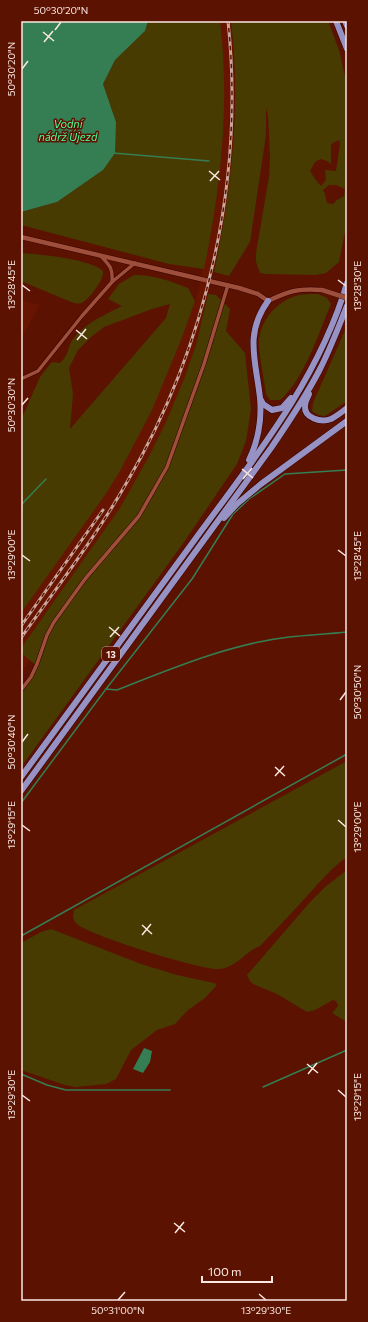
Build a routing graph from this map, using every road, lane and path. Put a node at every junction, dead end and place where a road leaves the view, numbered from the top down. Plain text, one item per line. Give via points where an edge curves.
1 (336, 21) edge
2 (345, 21) edge
3 (347, 26) edge
4 (347, 49) edge
5 (21, 237) edge
6 (99, 254) junction
7 (135, 263) junction
8 (112, 282) junction
9 (347, 283) edge
10 (228, 286) junction
11 (347, 298) edge
12 (268, 301) junction
13 (347, 306) edge
14 (311, 369) junction
15 (319, 372) junction
16 (21, 380) edge
17 (260, 398) junction
18 (347, 408) edge
19 (347, 421) edge
20 (241, 476) junction
21 (200, 545) junction
22 (21, 690) edge
23 (21, 777) edge
24 (21, 791) edge

1 - 4 highway
2 - 3 highway
5 - 6 street
6 - 7 street
6 - 8 street via 111,266
7 - 8 street
7 - 10 street
8 - 16 street via 38,371
9 - 14 highway, 13 via 333,322
10 - 12 street via 258,294
10 - 22 street via 204,364 167,467 139,516 85,579 54,622 31,677
11 - 12 street, bridge via 322,290 305,289 287,292
12 - 17 highway via 254,332 253,356
13 - 15 highway, 13
14 - 17 highway via 282,408 272,410 263,404
14 - 20 highway, 13 via 288,409
15 - 18 highway via 305,406 308,415 318,420 331,419
15 - 21 highway, 13 via 275,442
17 - 20 highway via 258,439
19 - 21 highway via 237,504
20 - 23 highway, 13
21 - 24 highway, 13

